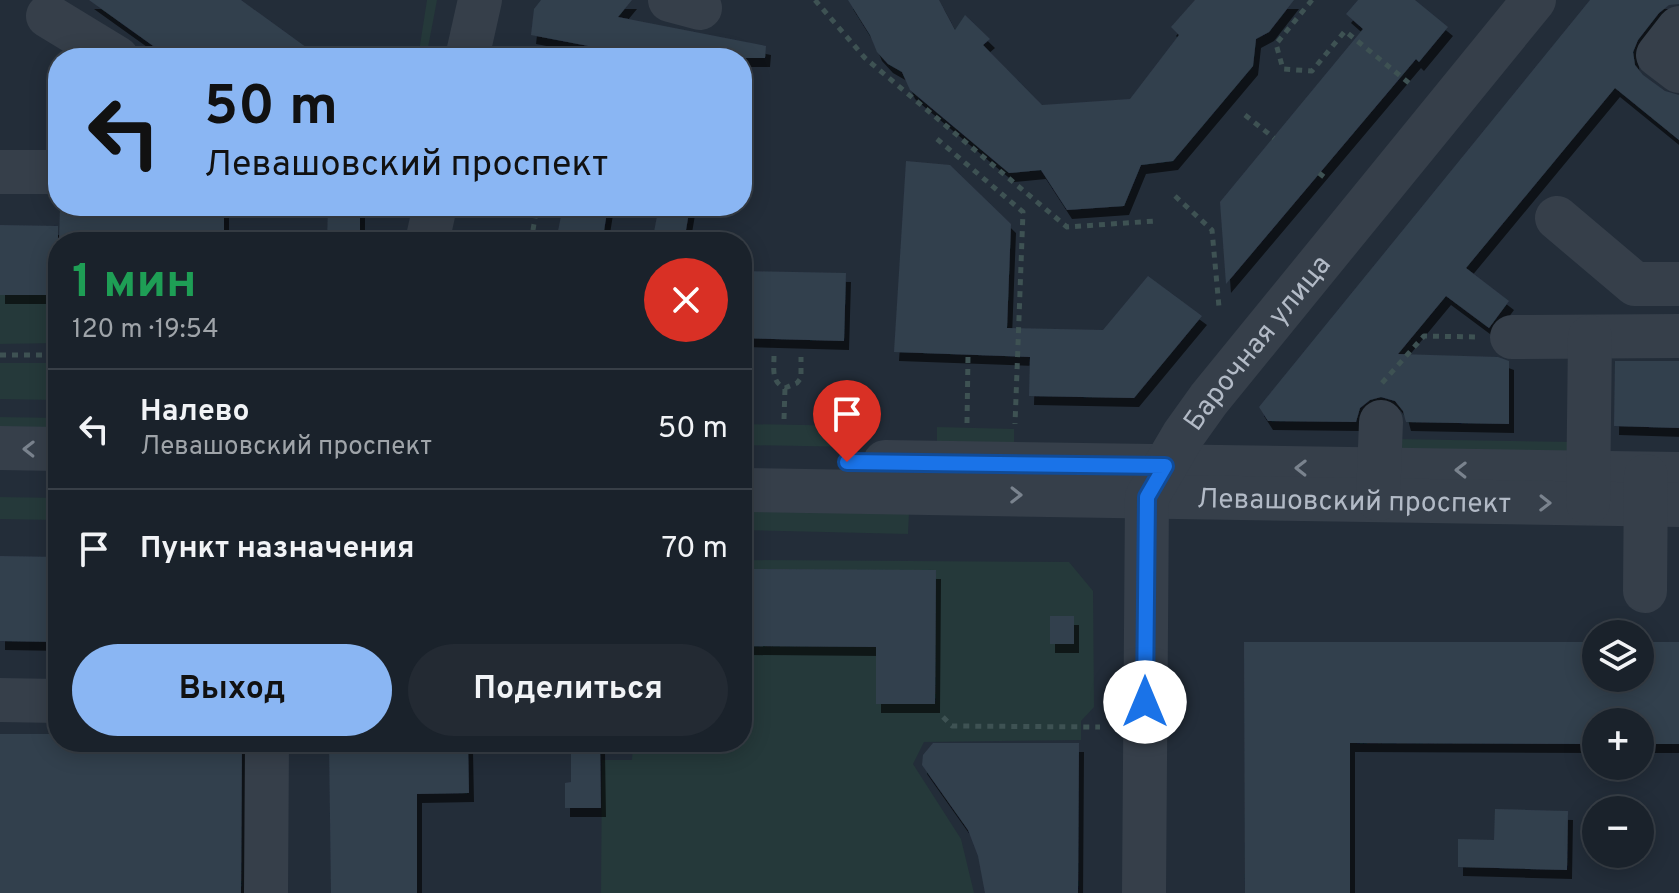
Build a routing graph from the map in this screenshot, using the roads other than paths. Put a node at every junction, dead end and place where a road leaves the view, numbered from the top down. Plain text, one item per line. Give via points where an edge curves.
1 (480, 0) edge
2 (507, 0) edge
3 (1534, 0) edge
4 (48, 16) dead end
5 (1679, 28) edge
6 (101, 48) edge
7 (482, 48) edge
8 (484, 48) edge
9 (1679, 71) edge
10 (0, 172) edge
11 (48, 172) edge
12 (1557, 218) dead end
13 (1679, 284) edge
14 (1679, 336) edge
15 (1512, 337) road end
16 (1590, 337) junction
17 (1381, 403) road end
18 (0, 448) edge
19 (48, 449) edge
20 (752, 461) edge
21 (0, 477) edge
22 (873, 477) junction
23 (48, 478) edge
24 (1156, 482) junction
25 (1379, 485) junction
26 (1588, 488) junction
27 (752, 489) edge
28 (1662, 490) edge
29 (1645, 591) dead end
30 (0, 700) edge
31 (48, 701) edge
32 (267, 752) edge
33 (266, 893) edge
34 (1144, 893) edge

1 - 7 street
2 - 8 street
3 - 24 street, Барочная улица via 1209,399
4 - 6 street
5 - 9 street via 1658,55
10 - 11 street
12 - 13 street via 1635,284
14 - 16 street
15 - 16 street
16 - 26 street
17 - 25 street
19 -> 18 street
20 - 22 street, Левашовский проспект
21 - 23 street
22 - 24 street, Левашовский проспект via 943,467
22 - 27 street, Левашовский проспект
24 - 25 street, Левашовский проспект
24 - 34 street
25 - 26 street, Левашовский проспект
26 - 28 street, Левашовский проспект
28 - 29 street
30 - 31 street
32 - 33 street

